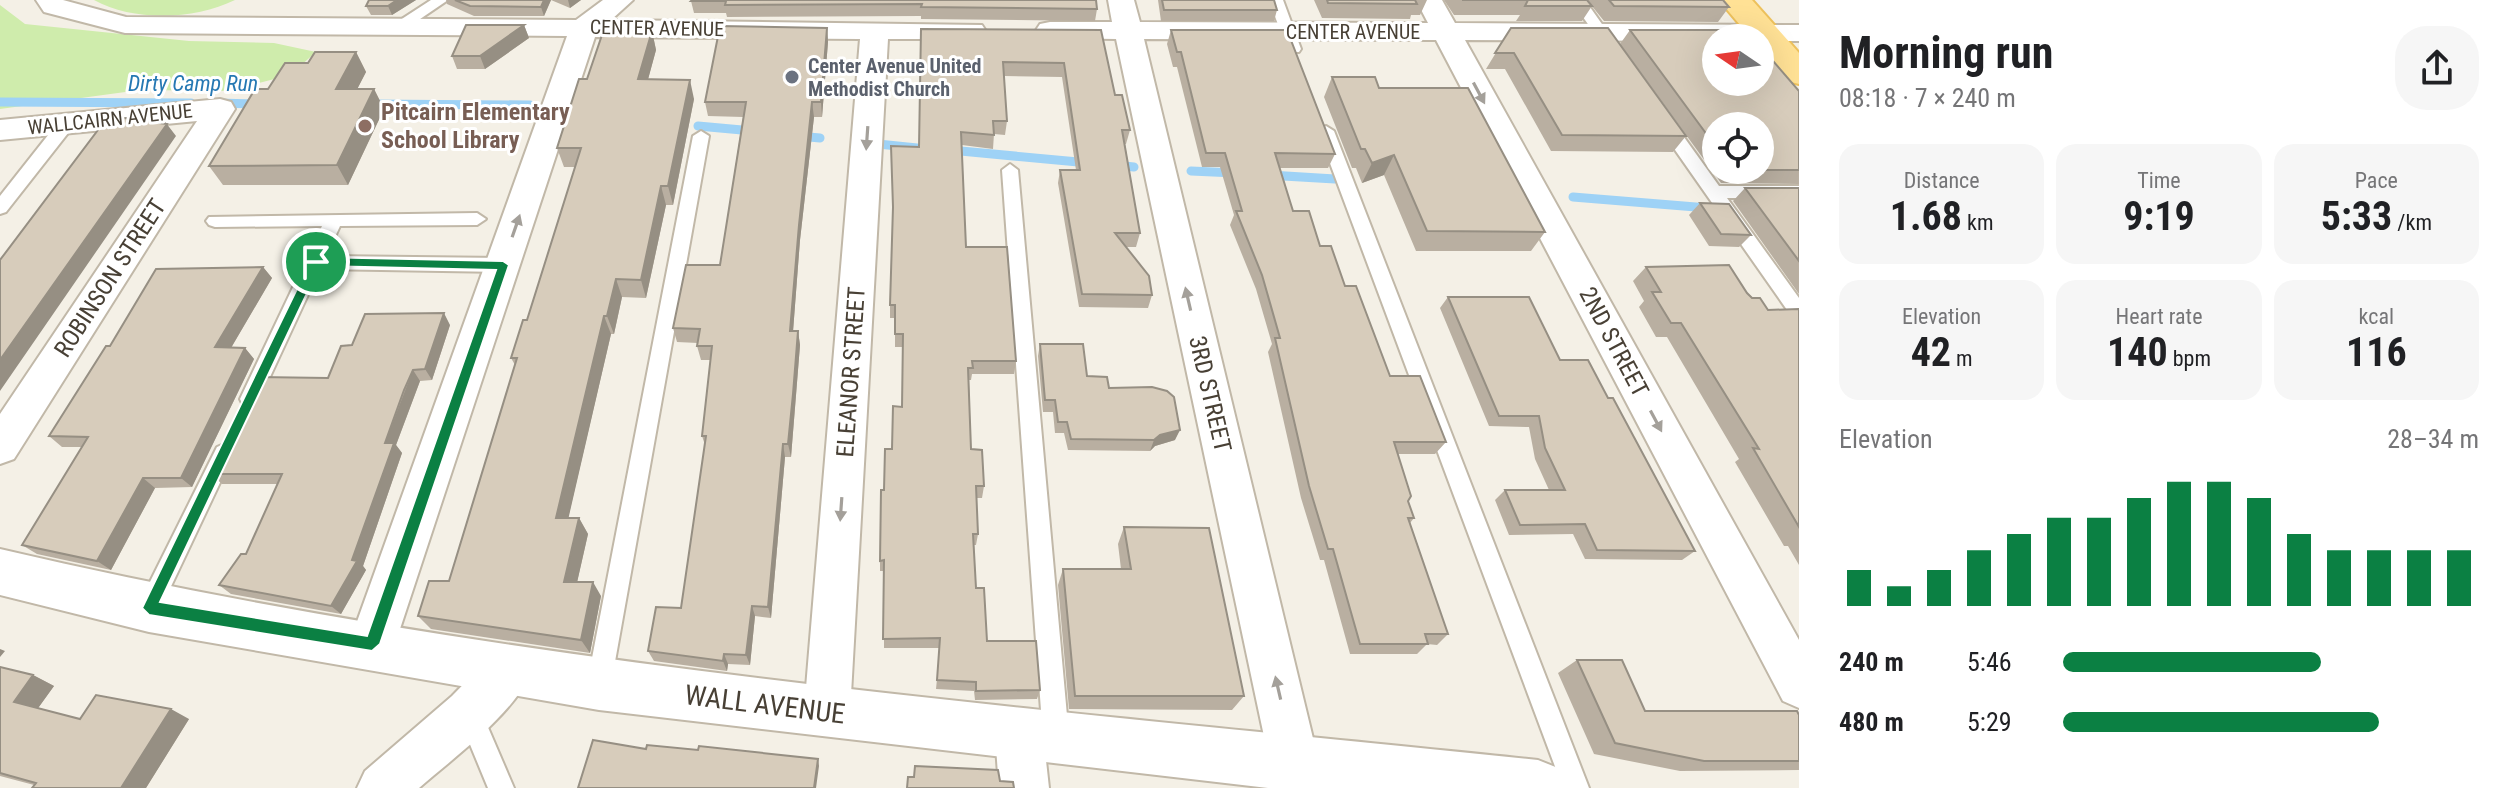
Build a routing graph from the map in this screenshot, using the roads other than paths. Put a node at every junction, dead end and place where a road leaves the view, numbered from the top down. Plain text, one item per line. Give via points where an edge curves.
1 (49, 0) edge
2 (258, 0) edge
3 (441, 0) edge
4 (620, 0) edge
5 (1276, 0) edge
6 (1429, 0) edge
7 (1578, 0) edge
8 (1735, 0) edge
9 (1123, 15) edge
10 (1755, 24) edge
11 (211, 27) junction
12 (584, 27) junction
13 (396, 29) junction
14 (999, 30) edge
15 (1031, 30) edge
16 (1288, 31) junction
17 (874, 32) junction
18 (1446, 32) junction
19 (1601, 32) junction
20 (1702, 33) edge
21 (1774, 33) edge
22 (1799, 33) edge
23 (1774, 46) edge
24 (1618, 57) edge
25 (1299, 61) edge
26 (1799, 74) edge
27 (1316, 105) edge
28 (1653, 106) edge
29 (220, 109) joint
30 (66, 124) junction
31 (0, 130) edge
32 (701, 136) dead end
33 (1010, 170) dead end
34 (1714, 192) junction
35 (1799, 192) edge
36 (0, 208) edge
37 (477, 219) dead end
38 (334, 220) junction
39 (215, 221) dead end
40 (316, 262) junction
41 (503, 265) junction
42 (1799, 312) edge
43 (0, 447) edge
44 (0, 572) edge
45 (149, 608) junction
46 (372, 644) junction
47 (511, 668) junction
48 (599, 684) junction
49 (1799, 685) edge
50 (827, 712) junction
51 (469, 713) junction
52 (1038, 736) junction
53 (1298, 776) edge
54 (382, 788) edge
55 (501, 788) edge
56 (1024, 788) edge
57 (1538, 788) edge
58 (1576, 788) edge

1 - 11 street, CENTER AVENUE via 54,6 125,25
2 - 11 street
3 - 13 lane
4 - 12 street
5 - 16 lane
6 - 18 street, 2ND STREET
7 - 19 lane
8 - 10 main road
9 - 15 street, CENTER AVENUE
9 - 16 street, CENTER AVENUE
53 -> 9 street, 3RD STREET
11 - 13 street, CENTER AVENUE
12 - 13 street, CENTER AVENUE
12 - 17 street, CENTER AVENUE
41 -> 12 street
14 - 17 street, CENTER AVENUE
16 - 18 street, CENTER AVENUE
16 - 25 lane
17 -> 50 street, ELEANOR STREET
18 - 19 street, CENTER AVENUE
18 -> 49 street, 2ND STREET
19 - 20 street, CENTER AVENUE
19 - 24 lane
21 - 22 street, CENTER AVENUE
23 - 26 main road
27 - 58 lane
28 - 34 lane
29 - 30 street, WALLCAIRN AVENUE
29 - 43 street, ROBINSON STREET
30 - 31 street, WALLCAIRN AVENUE
30 - 36 lane
32 - 48 lane
33 - 52 lane
34 - 35 lane
34 - 42 lane
37 - 38 lane
38 - 39 lane
38 - 40 lane
40 - 41 lane
40 - 45 lane
41 - 46 street
44 - 45 street, WALL AVENUE
45 - 46 street, WALL AVENUE
46 - 47 street, WALL AVENUE
47 - 48 street, WALL AVENUE
47 - 51 street
48 - 50 street, WALL AVENUE
50 - 52 street, WALL AVENUE
51 - 54 street
51 - 55 lane
52 - 53 street, WALL AVENUE
52 - 56 street
53 - 57 street, WALL AVENUE

